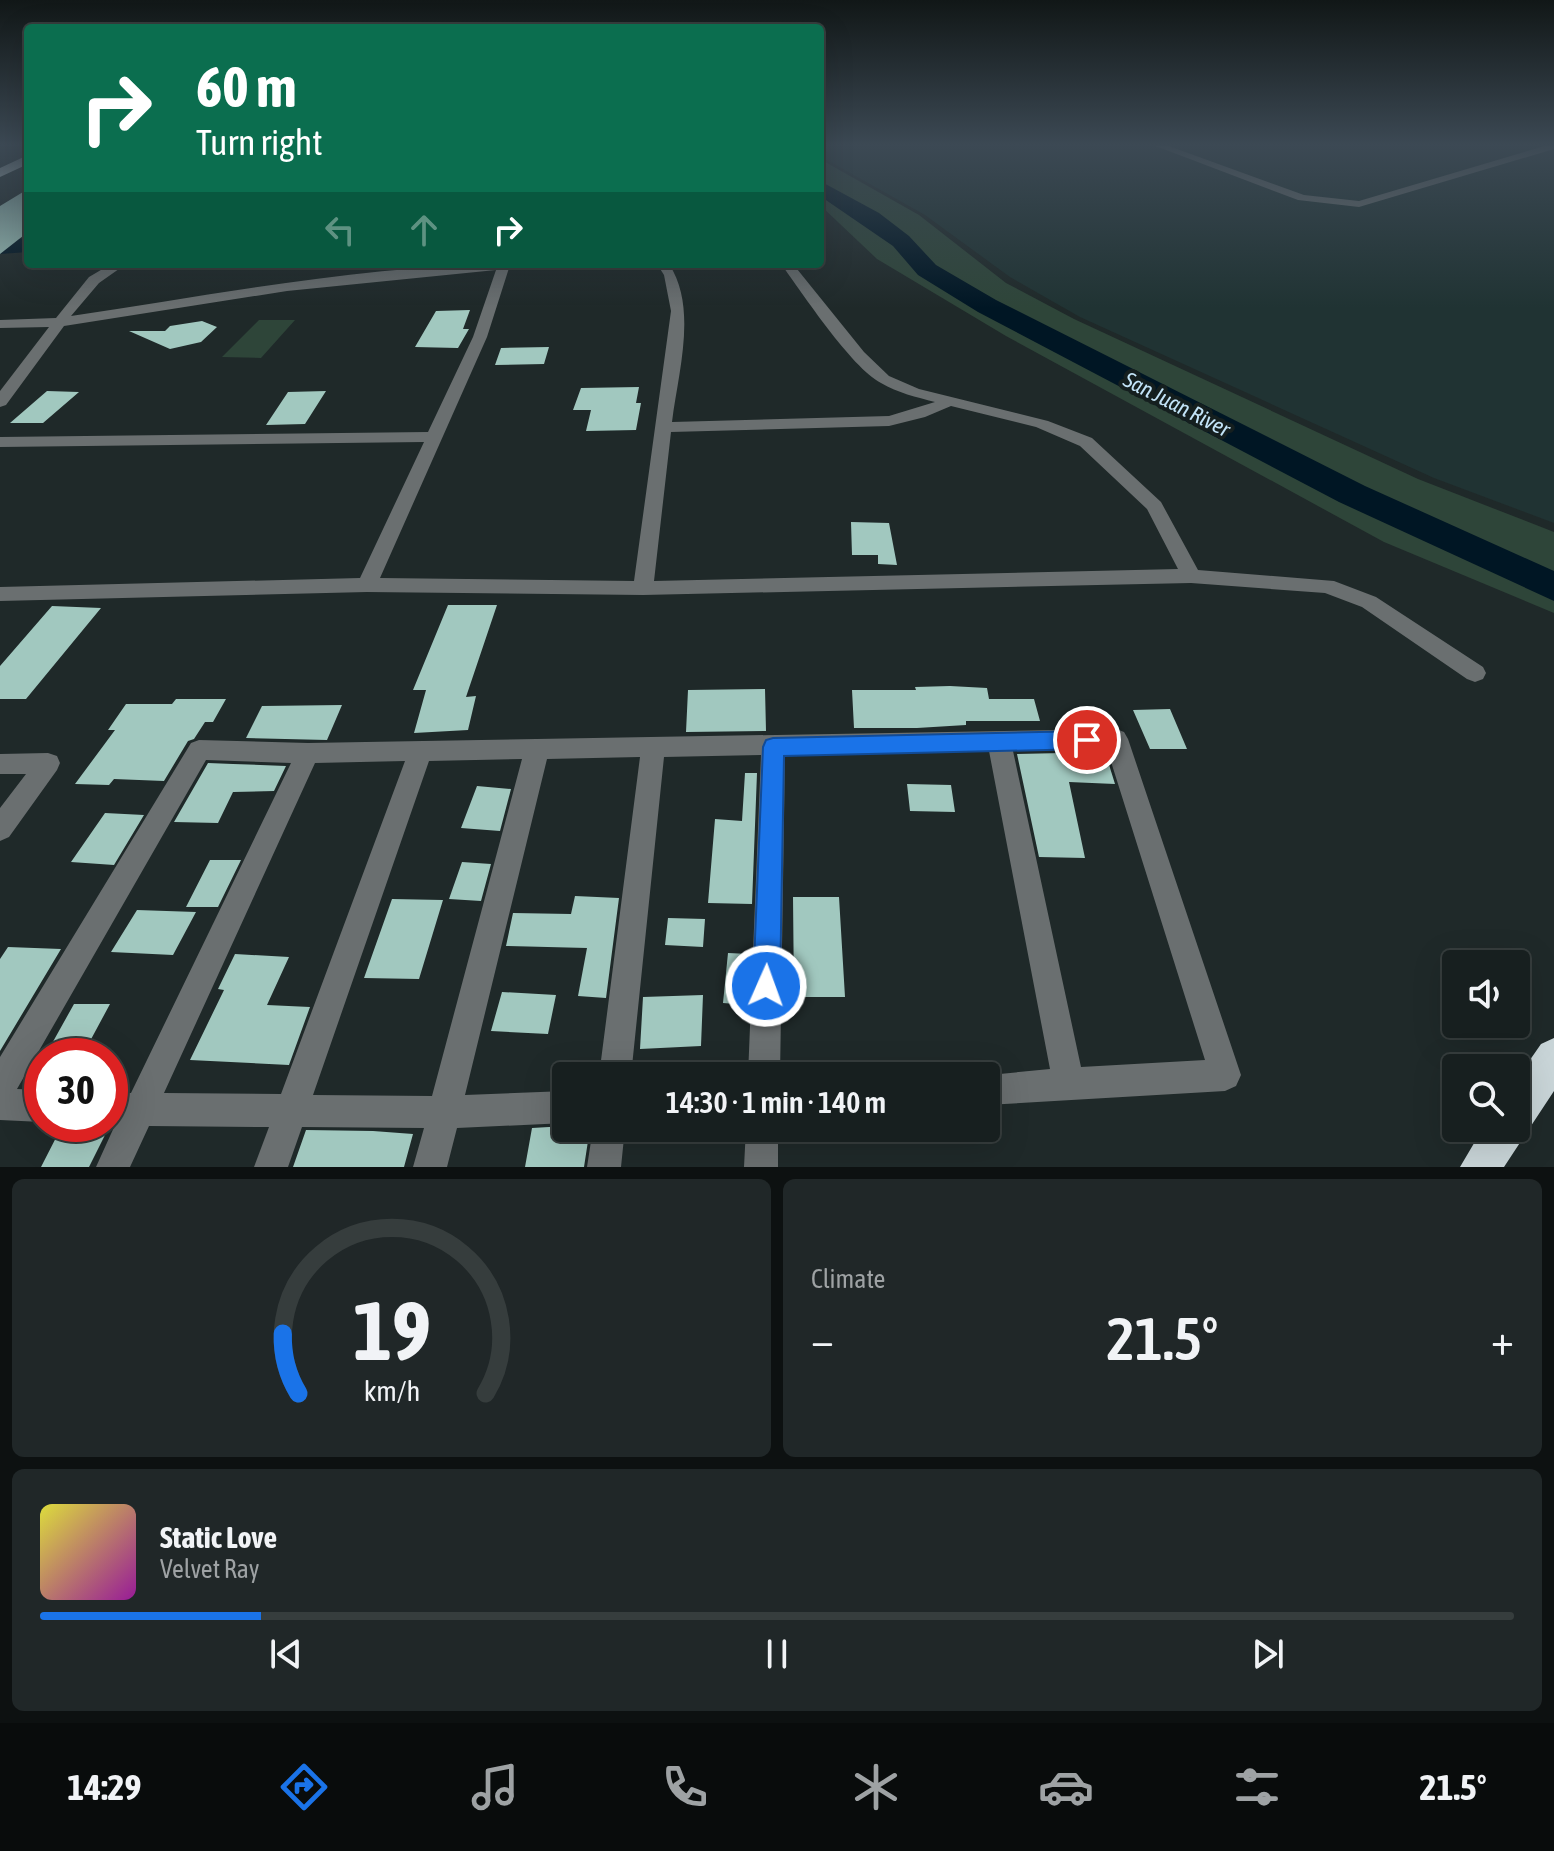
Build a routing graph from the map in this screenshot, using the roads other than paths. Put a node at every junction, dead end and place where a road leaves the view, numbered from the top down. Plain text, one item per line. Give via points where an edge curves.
1 (1316, 199) edge
2 (1374, 199) edge
3 (114, 268) edge
4 (466, 268) edge
5 (503, 268) edge
6 (666, 268) edge
7 (790, 268) edge
8 (62, 322) junction
9 (0, 324) edge
10 (950, 401) junction
11 (0, 402) edge
12 (664, 427) junction
13 (433, 437) junction
14 (0, 442) edge
15 (1191, 576) junction
16 (367, 585) junction
17 (643, 588) junction
18 (0, 594) edge
19 (1475, 673) dead end
20 (999, 742) junction
21 (773, 747) junction
22 (653, 749) junction
23 (537, 750) junction
24 (421, 751) junction
25 (308, 753) junction
26 (0, 764) edge
27 (0, 829) edge
28 (1554, 1057) edge
29 (617, 1062) edge
30 (764, 1062) edge
31 (1069, 1084) junction
32 (0, 1087) edge
33 (1000, 1088) edge
34 (1530, 1093) edge
35 (0, 1104) edge
36 (128, 1104) edge
37 (24, 1105) edge
38 (552, 1108) edge
39 (128, 1110) edge
40 (292, 1111) junction
41 (445, 1112) junction
42 (118, 1142) edge
43 (607, 1142) edge
44 (762, 1142) edge
45 (1497, 1142) edge
46 (113, 1167) edge
47 (271, 1167) edge
48 (430, 1167) edge
49 (604, 1167) edge
50 (761, 1167) edge
51 (1480, 1167) edge

1 - 2 street via 1359,204
3 - 8 street via 94,280
4 - 8 street via 287,287
5 - 13 street via 480,337
6 - 12 street via 678,311
7 - 10 street via 884,379
8 - 9 street
8 - 11 street
10 - 12 street via 889,421
10 - 15 street via 1042,424 1086,442 1155,506
12 - 17 street
13 - 14 street
13 - 16 street
15 - 17 street
15 - 19 street via 1327,586 1369,602
16 - 17 street
16 - 18 street
20 - 21 street
20 - 31 street
20 - 31 street via 1116,739 1225,1075
21 - 22 street
21 - 30 street
22 - 23 street
22 - 29 street
23 - 24 street
23 - 41 street
24 - 25 street
24 - 40 street
25 - 32 street via 199,750
25 - 36 street
26 - 27 street via 48,763
28 - 34 highway
31 - 33 street
35 - 37 street
38 - 41 street
39 - 40 street
40 - 41 street
40 - 47 street
41 - 48 street
42 - 46 street
43 - 49 street
44 - 50 street
45 - 51 highway

